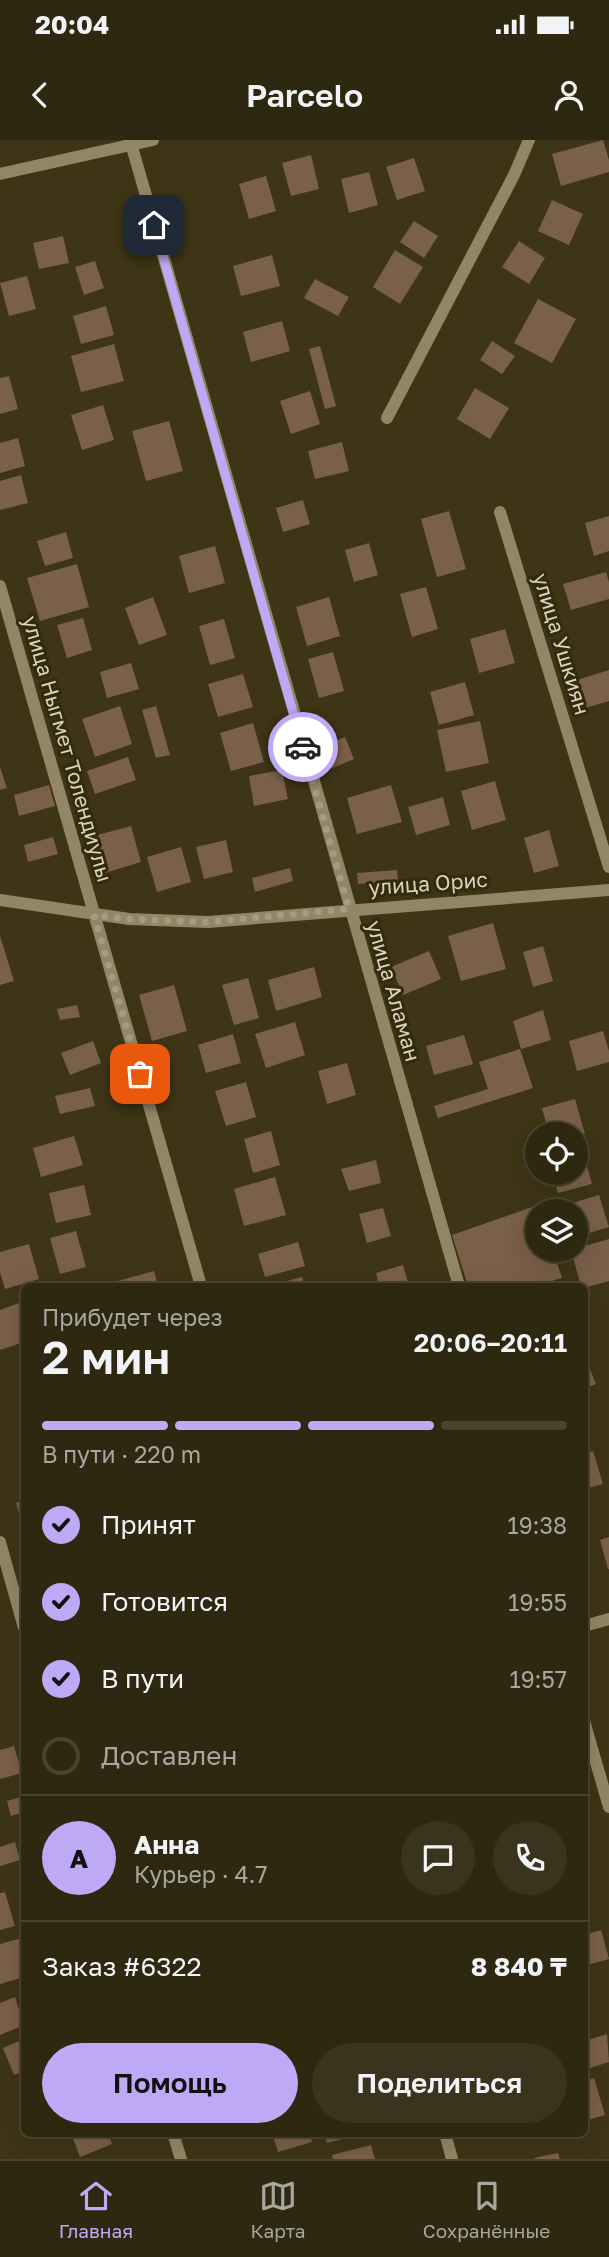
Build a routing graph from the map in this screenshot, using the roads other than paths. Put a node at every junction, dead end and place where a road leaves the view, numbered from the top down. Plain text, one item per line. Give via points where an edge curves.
1 (153, 140) edge
2 (529, 140) edge
3 (131, 143) edge
4 (1, 175) edge
5 (387, 418) dead end
6 (500, 512) dead end
7 (0, 586) edge
8 (609, 867) edge
9 (609, 890) edge
10 (0, 900) edge
11 (349, 909) junction
12 (94, 915) junction
13 (200, 1283) edge
14 (458, 1283) edge
15 (0, 1542) edge
16 (21, 1617) edge
17 (609, 1619) edge
18 (588, 1625) edge
19 (588, 1735) edge
20 (609, 1807) edge
21 (174, 2137) edge
22 (446, 2137) edge
23 (181, 2159) edge
24 (452, 2159) edge

1 - 3 street
2 - 5 street
3 - 4 street
3 - 11 street, улица Аламан
6 - 8 street, улица Ушкиян
7 - 12 street, улица Ныгмет Толендиулы
9 - 11 street, улица Орис
10 - 12 street, улица Орис
11 - 12 street, улица Орис via 208,922
11 - 14 street, улица Аламан
12 - 13 street, улица Ныгмет Толендиулы
15 - 16 street
17 - 18 street
19 - 20 street
21 - 23 street
22 - 24 street

